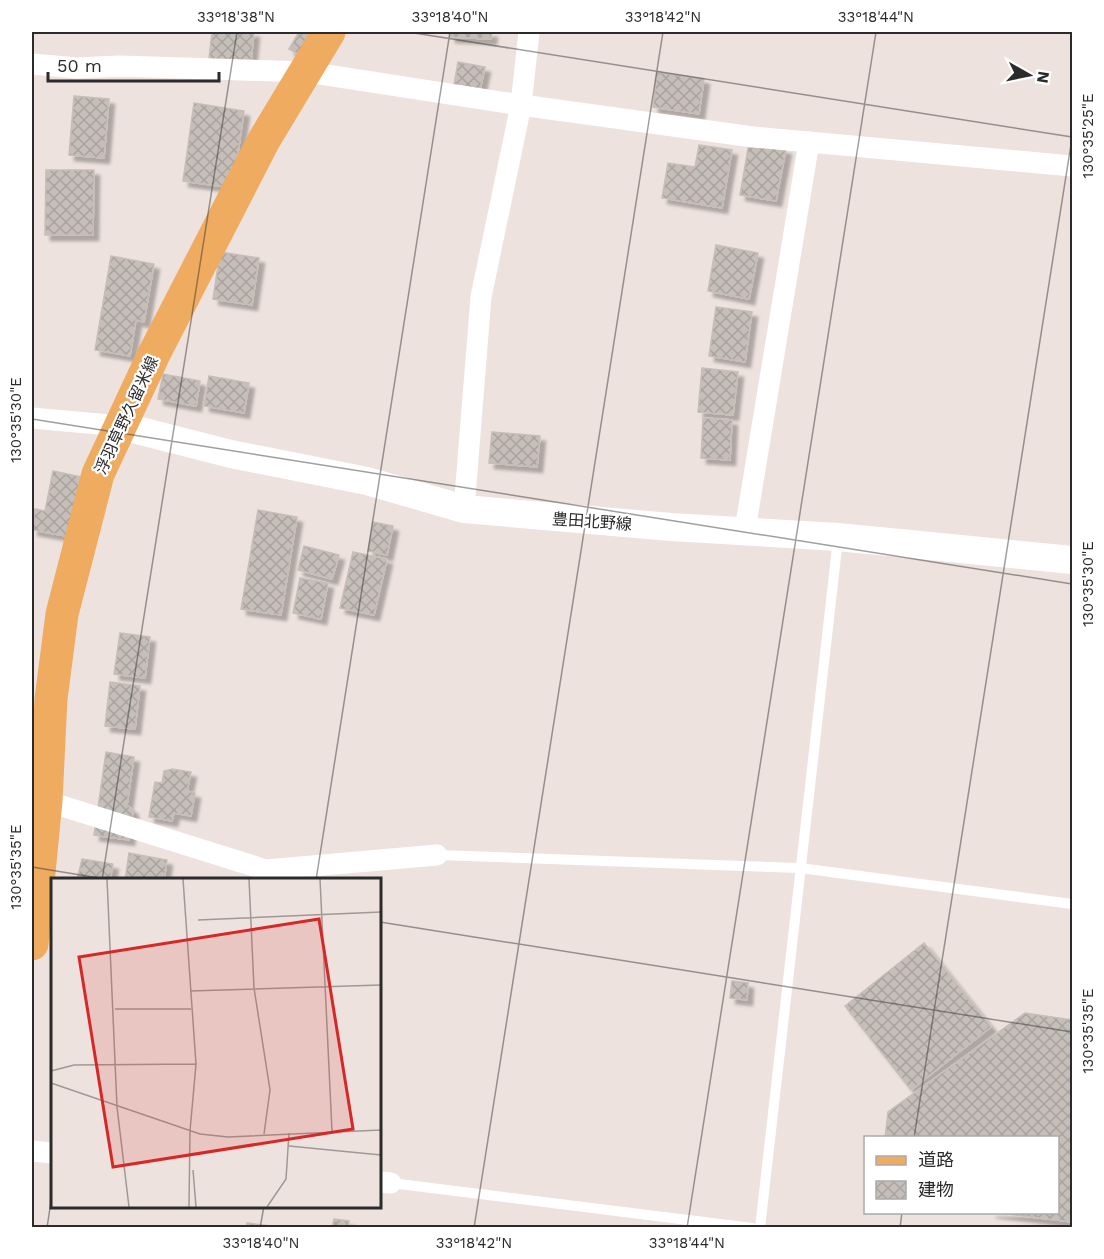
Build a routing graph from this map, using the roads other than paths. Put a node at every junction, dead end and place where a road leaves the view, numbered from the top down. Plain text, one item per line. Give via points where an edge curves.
1 (329, 32) edge
2 (529, 32) edge
3 (32, 64) edge
4 (307, 72) junction
5 (521, 105) junction
6 (809, 142) junction
7 (1072, 166) edge
8 (32, 418) edge
9 (121, 426) junction
10 (464, 509) junction
11 (745, 530) junction
12 (838, 537) junction
13 (1072, 560) edge
14 (46, 801) junction
15 (437, 855) joint
16 (800, 868) junction
17 (1072, 904) edge
18 (32, 933) edge
19 (32, 1151) edge
20 (51, 1153) edge
21 (385, 1182) edge
22 (752, 1227) edge
23 (760, 1227) edge

1 - 4 main road, 浮羽草野久留米線
2 - 5 street
3 - 4 street
4 - 5 street
4 - 9 main road, 浮羽草野久留米線 via 264,140
5 - 6 street
5 - 10 street via 481,297
6 - 7 street
6 - 11 street
8 - 9 street
9 - 10 main road, 豊田北野線 via 231,454 367,481
9 - 14 main road, 浮羽草野久留米線 via 98,474 62,614 51,699
10 - 11 main road, 豊田北野線
11 - 12 main road, 豊田北野線
12 - 13 main road, 豊田北野線
12 - 16 lane
14 - 15 street via 266,870
14 - 18 main road, 浮羽草野久留米線
15 - 16 lane
16 - 17 lane
16 - 23 lane
19 - 20 street
21 - 22 lane

